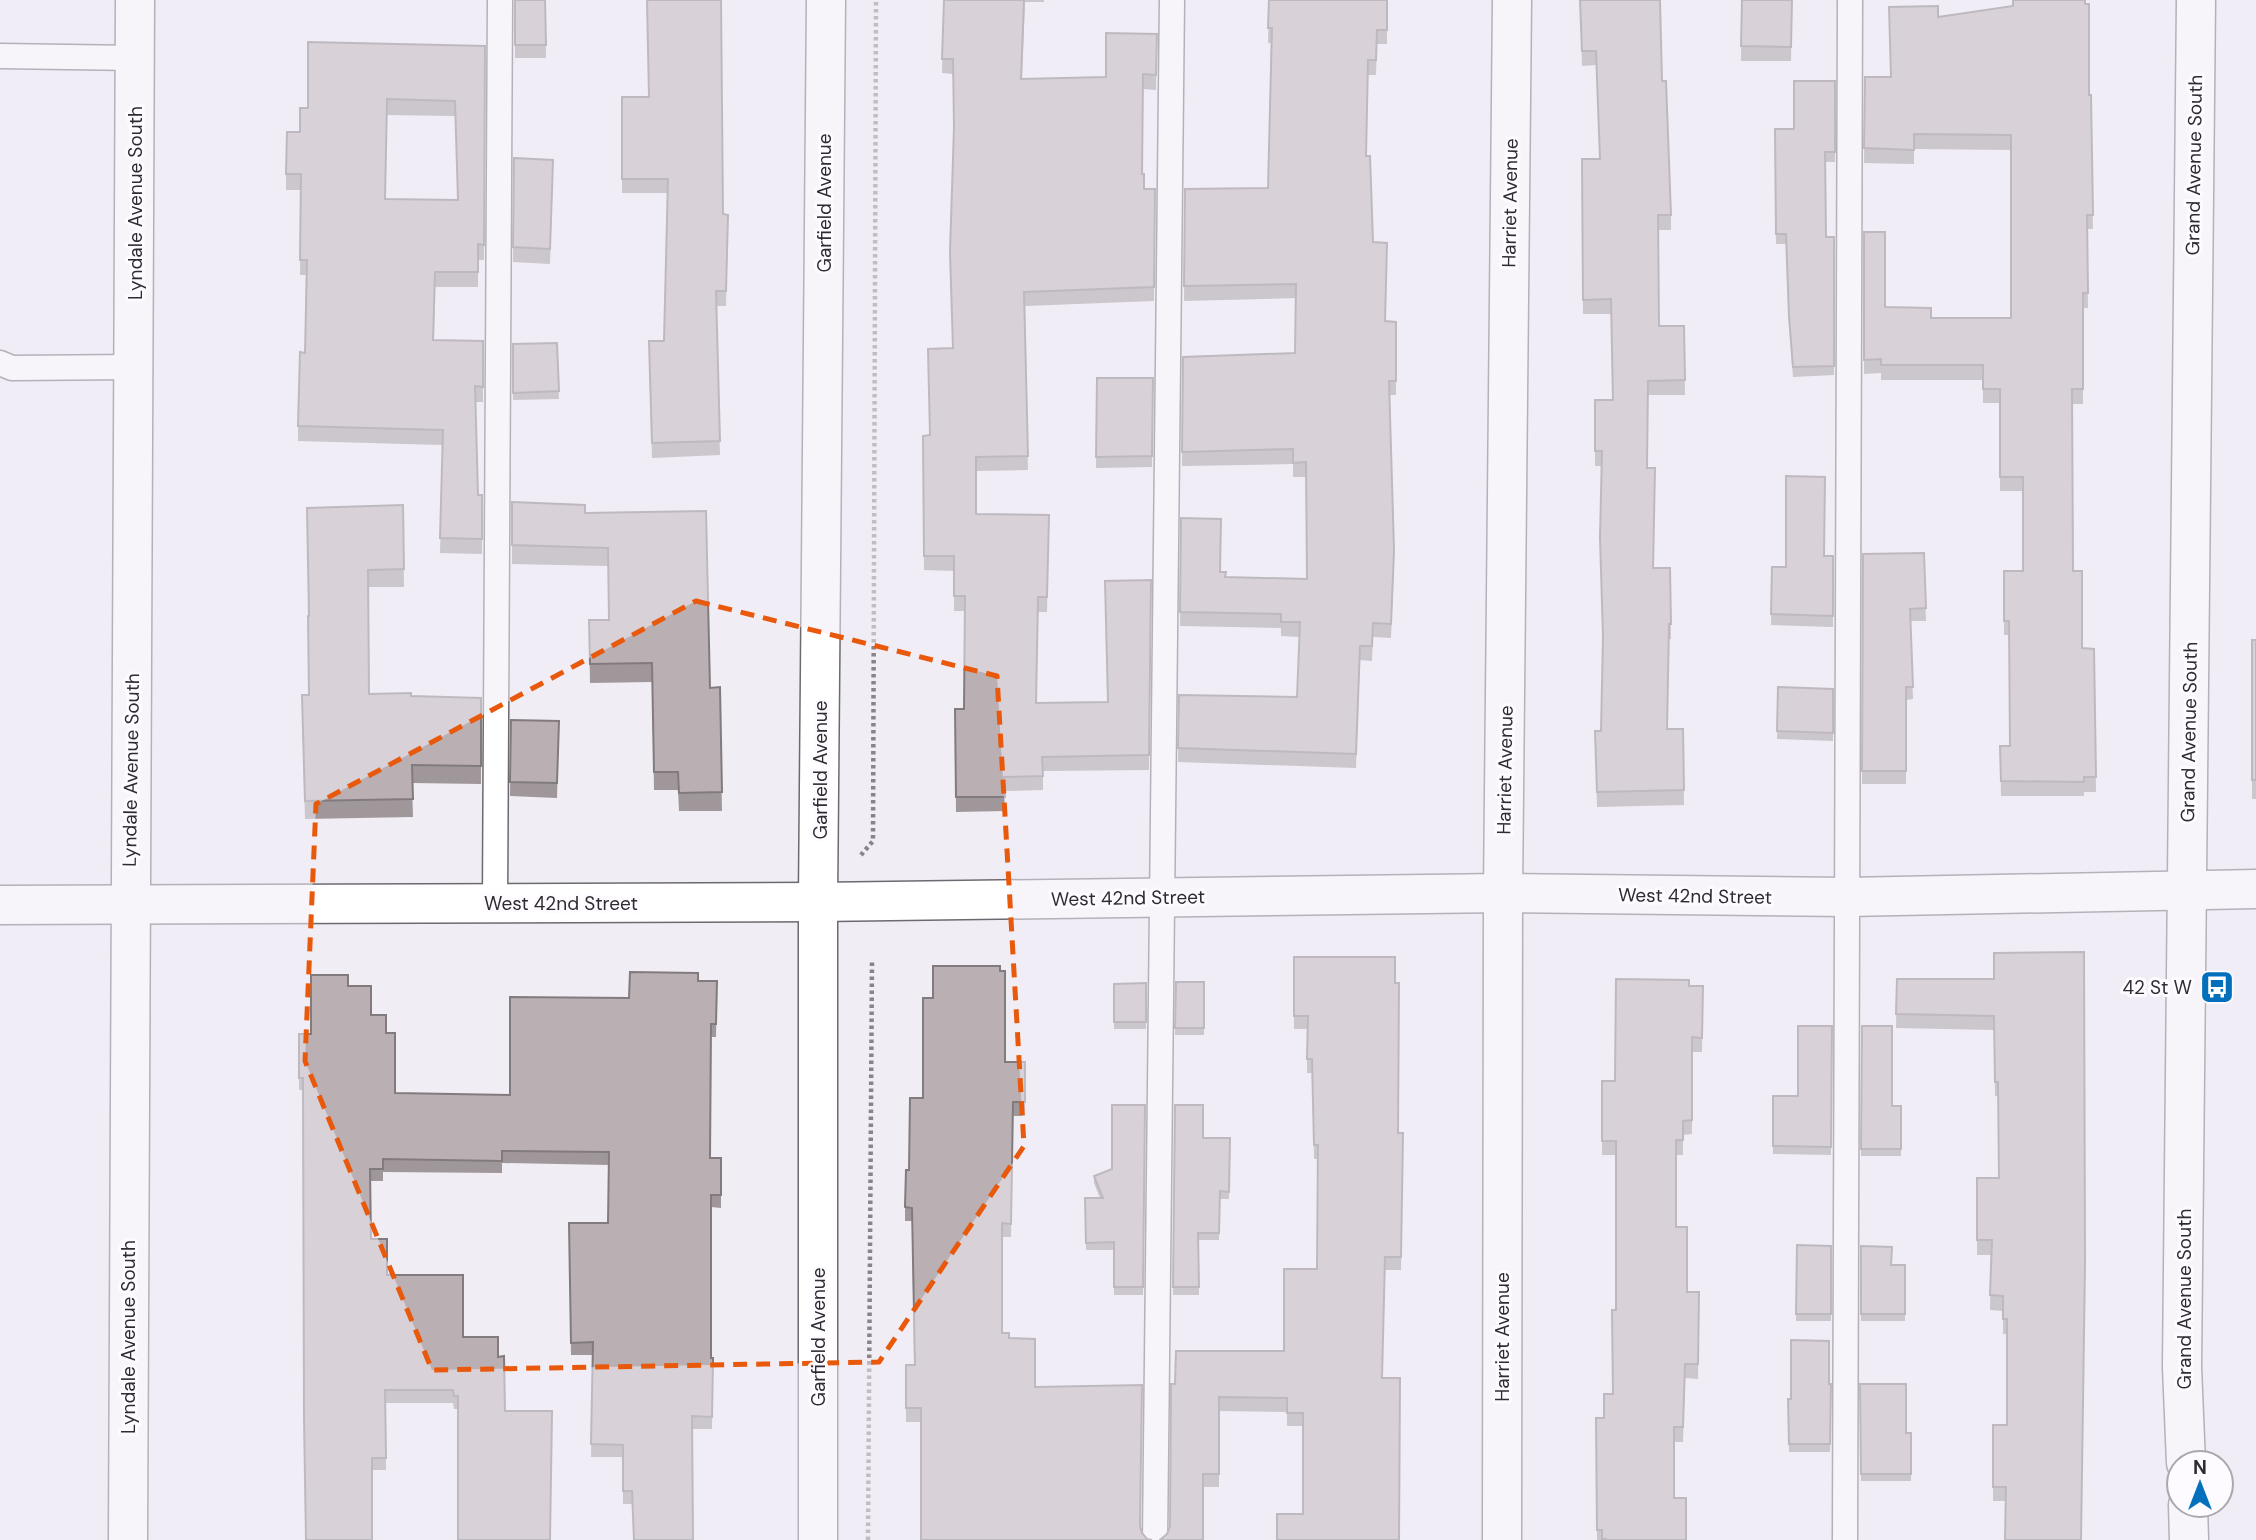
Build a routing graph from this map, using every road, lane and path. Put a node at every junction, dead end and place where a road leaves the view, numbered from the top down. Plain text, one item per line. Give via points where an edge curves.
1 (135, 0) edge
2 (500, 0) edge
3 (826, 0) edge
4 (876, 0) edge
5 (1172, 0) edge
6 (1512, 0) edge
7 (1850, 0) edge
8 (2196, 0) edge
9 (0, 56) edge
10 (135, 58) junction
11 (0, 363) edge
12 (134, 367) junction
13 (855, 861) dead end
14 (2187, 889) junction
15 (2256, 889) edge
16 (1503, 893) junction
17 (1847, 897) junction
18 (1162, 898) junction
19 (818, 902) junction
20 (495, 903) junction
21 (0, 905) edge
22 (130, 906) junction
23 (872, 961) dead end
24 (2185, 1449) edge
25 (2188, 1519) edge
26 (128, 1540) edge
27 (818, 1540) edge
28 (868, 1540) edge
29 (1155, 1540) edge
30 (1502, 1540) edge
31 (1845, 1540) edge
32 (2189, 1540) edge

1 - 10 street, Lyndale Avenue South
2 - 20 lane
3 - 19 street, Garfield Avenue
4 - 13 path via 873,841
5 - 18 lane
6 - 16 street, Harriet Avenue
7 - 17 lane
8 - 14 street, Grand Avenue South
9 - 10 lane
10 - 12 street, Lyndale Avenue South
11 - 12 lane via 12,368
12 - 22 street, Lyndale Avenue South
14 - 15 street, West 42nd Street
14 - 17 street, West 42nd Street
14 - 24 street, Grand Avenue South via 2182,1367
16 - 17 street, West 42nd Street
16 - 18 street, West 42nd Street
16 - 30 street, Harriet Avenue
17 - 31 lane
18 - 19 street, West 42nd Street
18 - 29 lane
19 - 20 street, West 42nd Street
19 - 27 street, Garfield Avenue
20 - 22 street, West 42nd Street
21 - 22 street, West 42nd Street
22 - 26 street, Lyndale Avenue South
23 - 28 path
25 - 32 street

